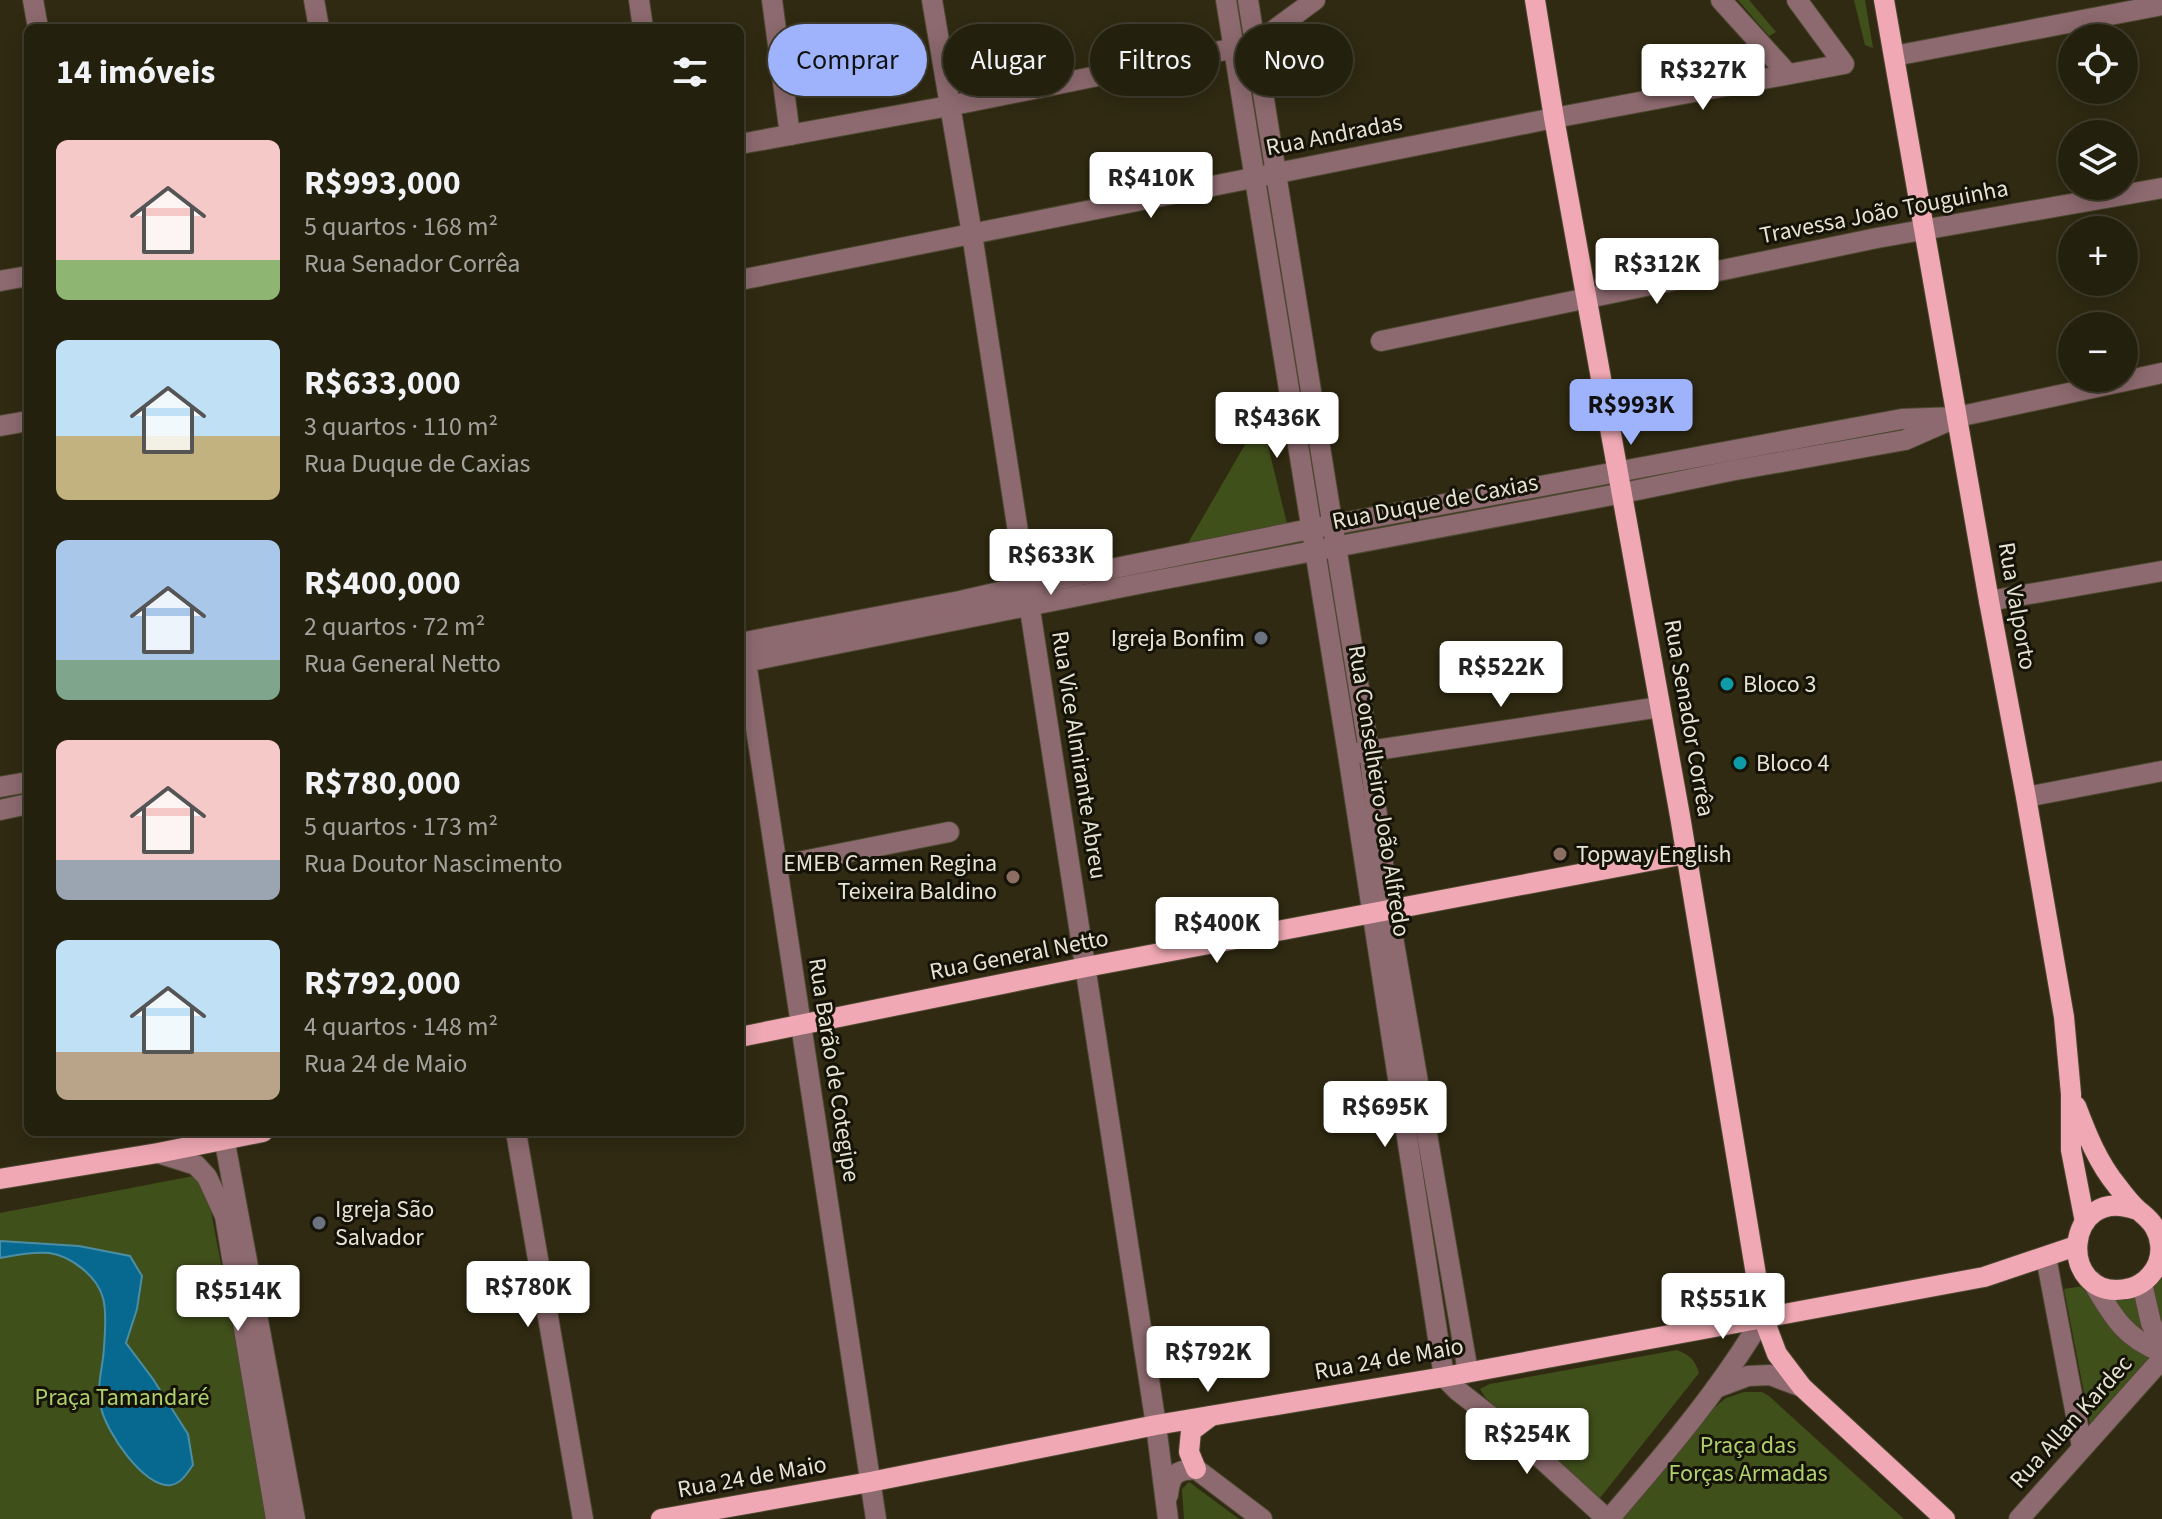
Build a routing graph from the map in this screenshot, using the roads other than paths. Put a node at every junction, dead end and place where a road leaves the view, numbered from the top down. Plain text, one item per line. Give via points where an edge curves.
1 (33, 0) edge
2 (314, 0) edge
3 (639, 0) edge
4 (772, 0) edge
5 (932, 0) edge
6 (1226, 0) edge
7 (1248, 0) edge
8 (1315, 0) edge
9 (1535, 0) edge
10 (1721, 0) edge
11 (1797, 0) edge
12 (1884, 0) edge
13 (2162, 4) edge
14 (37, 24) edge
15 (318, 24) edge
16 (642, 24) edge
17 (1236, 24) edge
18 (1246, 24) edge
19 (1278, 24) edge
20 (1235, 48) edge
21 (1894, 56) junction
22 (1788, 74) junction
23 (1253, 96) edge
24 (949, 106) junction
25 (1554, 118) junction
26 (790, 135) junction
27 (744, 143) edge
28 (1265, 175) junction
29 (2162, 188) edge
30 (1925, 229) junction
31 (972, 234) junction
32 (24, 277) edge
33 (744, 279) edge
34 (1282, 279) junction
35 (0, 281) edge
36 (1588, 297) junction
37 (1381, 341) dead end
38 (1304, 354) junction
39 (1283, 358) junction
40 (2162, 373) edge
41 (1957, 417) junction
42 (24, 422) edge
43 (0, 426) edge
44 (1619, 471) junction
45 (1623, 493) junction
46 (1483, 497) junction
47 (1428, 507) junction
48 (1485, 520) junction
49 (1332, 525) junction
50 (1310, 529) junction
51 (1432, 530) junction
52 (1336, 548) junction
53 (1314, 551) junction
54 (1140, 562) junction
55 (2162, 571) edge
56 (1143, 583) junction
57 (1028, 596) junction
58 (1989, 601) junction
59 (1352, 643) junction
60 (1330, 646) junction
61 (744, 648) edge
62 (744, 660) edge
63 (1660, 707) junction
64 (1369, 751) junction
65 (1348, 754) junction
66 (2162, 771) edge
67 (24, 783) edge
68 (0, 787) edge
69 (2026, 797) junction
70 (24, 805) edge
71 (0, 810) edge
72 (1368, 824) junction
73 (949, 832) dead end
74 (1686, 854) junction
75 (778, 866) junction
76 (1380, 913) junction
77 (1086, 967) junction
78 (800, 1025) junction
79 (744, 1036) edge
80 (1405, 1065) junction
81 (2071, 1094) junction
82 (1427, 1133) junction
83 (224, 1136) edge
84 (517, 1136) edge
85 (1406, 1138) junction
86 (158, 1153) junction
87 (0, 1179) edge
88 (2148, 1214) edge
89 (2085, 1222) junction
90 (2161, 1241) edge
91 (2076, 1246) junction
92 (2046, 1257) junction
93 (2092, 1281) junction
94 (2142, 1283) junction
95 (1763, 1317) junction
96 (2162, 1349) edge
97 (2162, 1359) edge
98 (1468, 1372) junction
99 (1444, 1377) junction
100 (1802, 1387) junction
101 (1716, 1388) junction
102 (1211, 1416) junction
103 (1156, 1425) junction
104 (2082, 1447) junction
105 (1196, 1469) junction
106 (870, 1482) junction
107 (1167, 1511) edge
108 (670, 1518) edge
109 (276, 1519) edge
110 (295, 1519) edge
111 (583, 1519) edge
112 (876, 1519) edge
113 (1262, 1519) edge
114 (1608, 1519) edge
115 (1945, 1519) edge
116 (2019, 1519) edge

1 - 14 street
2 - 15 street
3 - 16 street
4 - 26 street
5 - 24 street, Rua Vice Almirante Abreu
6 - 17 street, Rua Conselheiro João Alfredo
7 - 18 street, Rua Conselheiro João Alfredo
8 - 19 street
9 - 25 main road, Rua Senador Corrêa
10 - 22 street
11 - 22 street, Rua Andradas via 1844,64
12 - 21 main road, Rua Valporto
13 - 21 street
20 - 24 street
21 - 30 main road, Rua Valporto
22 - 25 street, Rua Andradas
23 - 28 street, Rua Conselheiro João Alfredo
24 - 26 street
24 - 31 street, Rua Vice Almirante Abreu
25 - 28 street, Rua Andradas
25 - 36 main road, Rua Senador Corrêa
26 - 27 street
28 - 31 street, Rua Andradas
28 - 34 street, Rua Conselheiro João Alfredo
29 - 30 street, Travessa João Touguinha
30 - 36 street, Travessa João Touguinha
30 - 41 main road, Rua Valporto
31 - 33 street, Rua Andradas
31 - 57 street, Rua Vice Almirante Abreu
32 - 35 street
34 - 38 street, Rua Conselheiro João Alfredo
34 - 39 street, Rua Conselheiro João Alfredo
36 - 37 street, Travessa João Touguinha
36 - 44 main road, Rua Senador Corrêa
38 - 39 street
38 - 49 street, Rua Conselheiro João Alfredo
39 - 50 street, Rua Conselheiro João Alfredo
40 - 41 street
41 - 44 street, Rua Duque de Caxias via 1902,419
41 - 45 street, Rua Duque de Caxias via 1905,440
41 - 58 main road, Rua Valporto
42 - 43 street
44 - 45 main road, Rua Senador Corrêa
44 - 46 street, Rua Duque de Caxias
45 - 48 street, Rua Duque de Caxias
45 - 63 main road, Rua Senador Corrêa
46 - 47 street, Rua Duque de Caxias
46 - 48 street
47 - 49 street, Rua Duque de Caxias
47 - 51 street
48 - 51 street, Rua Duque de Caxias
49 - 50 street, Rua Duque de Caxias
49 - 52 street, Rua Conselheiro João Alfredo
50 - 53 street, Rua Conselheiro João Alfredo
50 - 54 street, Rua Duque de Caxias
51 - 52 street, Rua Duque de Caxias
52 - 53 street, Rua Duque de Caxias
52 - 59 street, Rua Conselheiro João Alfredo
53 - 56 street, Rua Duque de Caxias
53 - 60 street, Rua Conselheiro João Alfredo
54 - 56 street
54 - 57 street, Rua Duque de Caxias
55 - 58 street
56 - 57 street, Rua Duque de Caxias
57 - 61 street, Rua Duque de Caxias
57 - 77 street, Rua Vice Almirante Abreu
58 - 69 main road, Rua Valporto
59 - 60 street
59 - 64 street, Rua Conselheiro João Alfredo
60 - 65 street, Rua Conselheiro João Alfredo
62 - 75 street, Rua Barão de Cotegipe
63 - 64 street
63 - 74 main road, Rua Senador Corrêa
64 - 65 street
64 - 72 street, Rua Conselheiro João Alfredo
65 - 72 street, Rua Conselheiro João Alfredo
66 - 69 street
67 - 68 street
69 - 81 main road, Rua Valporto via 2064,1017
70 - 71 street
72 - 76 street, Rua Conselheiro João Alfredo
73 - 75 street
74 - 76 main road, Rua General Netto
74 - 95 main road, Rua Senador Corrêa
75 - 78 street, Rua Barão de Cotegipe
76 - 77 main road, Rua General Netto
76 - 80 street, Rua Conselheiro João Alfredo
77 - 78 main road, Rua General Netto
77 - 103 street, Rua Vice Almirante Abreu
78 - 79 main road, Rua General Netto
78 - 106 street, Rua Barão de Cotegipe
80 - 82 street, Rua Conselheiro João Alfredo
80 - 85 street, Rua Conselheiro João Alfredo
81 - 88 main road via 2100,1164
81 - 89 main road, Rua Valporto via 2071,1150
82 - 85 street
82 - 98 street, Rua Conselheiro João Alfredo
83 - 86 main road
83 - 110 street
84 - 111 street
85 - 99 street, Rua Conselheiro João Alfredo
86 - 87 main road
86 - 109 street via 196,1165 225,1216
88 - 89 main road via 2127,1206 2106,1207
88 - 90 main road
89 - 91 main road
90 - 94 main road via 2158,1263
91 - 92 main road, Rua 24 de Maio
91 - 93 main road via 2077,1260
92 - 95 main road, Rua 24 de Maio via 1984,1277
92 - 104 street
93 - 94 main road via 2117,1290
93 - 96 street via 2132,1338
94 - 96 street
95 - 98 main road, Rua 24 de Maio
95 - 100 main road, Rua Senador Corrêa via 1777,1354
95 - 101 street
97 - 104 street, Rua Allan Kardec
98 - 99 main road, Rua 24 de Maio
99 - 102 main road, Rua 24 de Maio
99 - 114 street
100 - 101 street via 1770,1375 1748,1376
100 - 115 main road, Rua Senador Corrêa
101 - 114 street
102 - 103 main road, Rua 24 de Maio
102 - 105 main road via 1191,1431 1189,1452
103 - 106 main road, Rua 24 de Maio
103 - 107 street, Rua Vice Almirante Abreu
104 - 116 street, Rua Allan Kardec
105 - 107 street via 1173,1476
105 - 113 street
106 - 108 main road, Rua 24 de Maio
106 - 112 street, Rua Barão de Cotegipe

